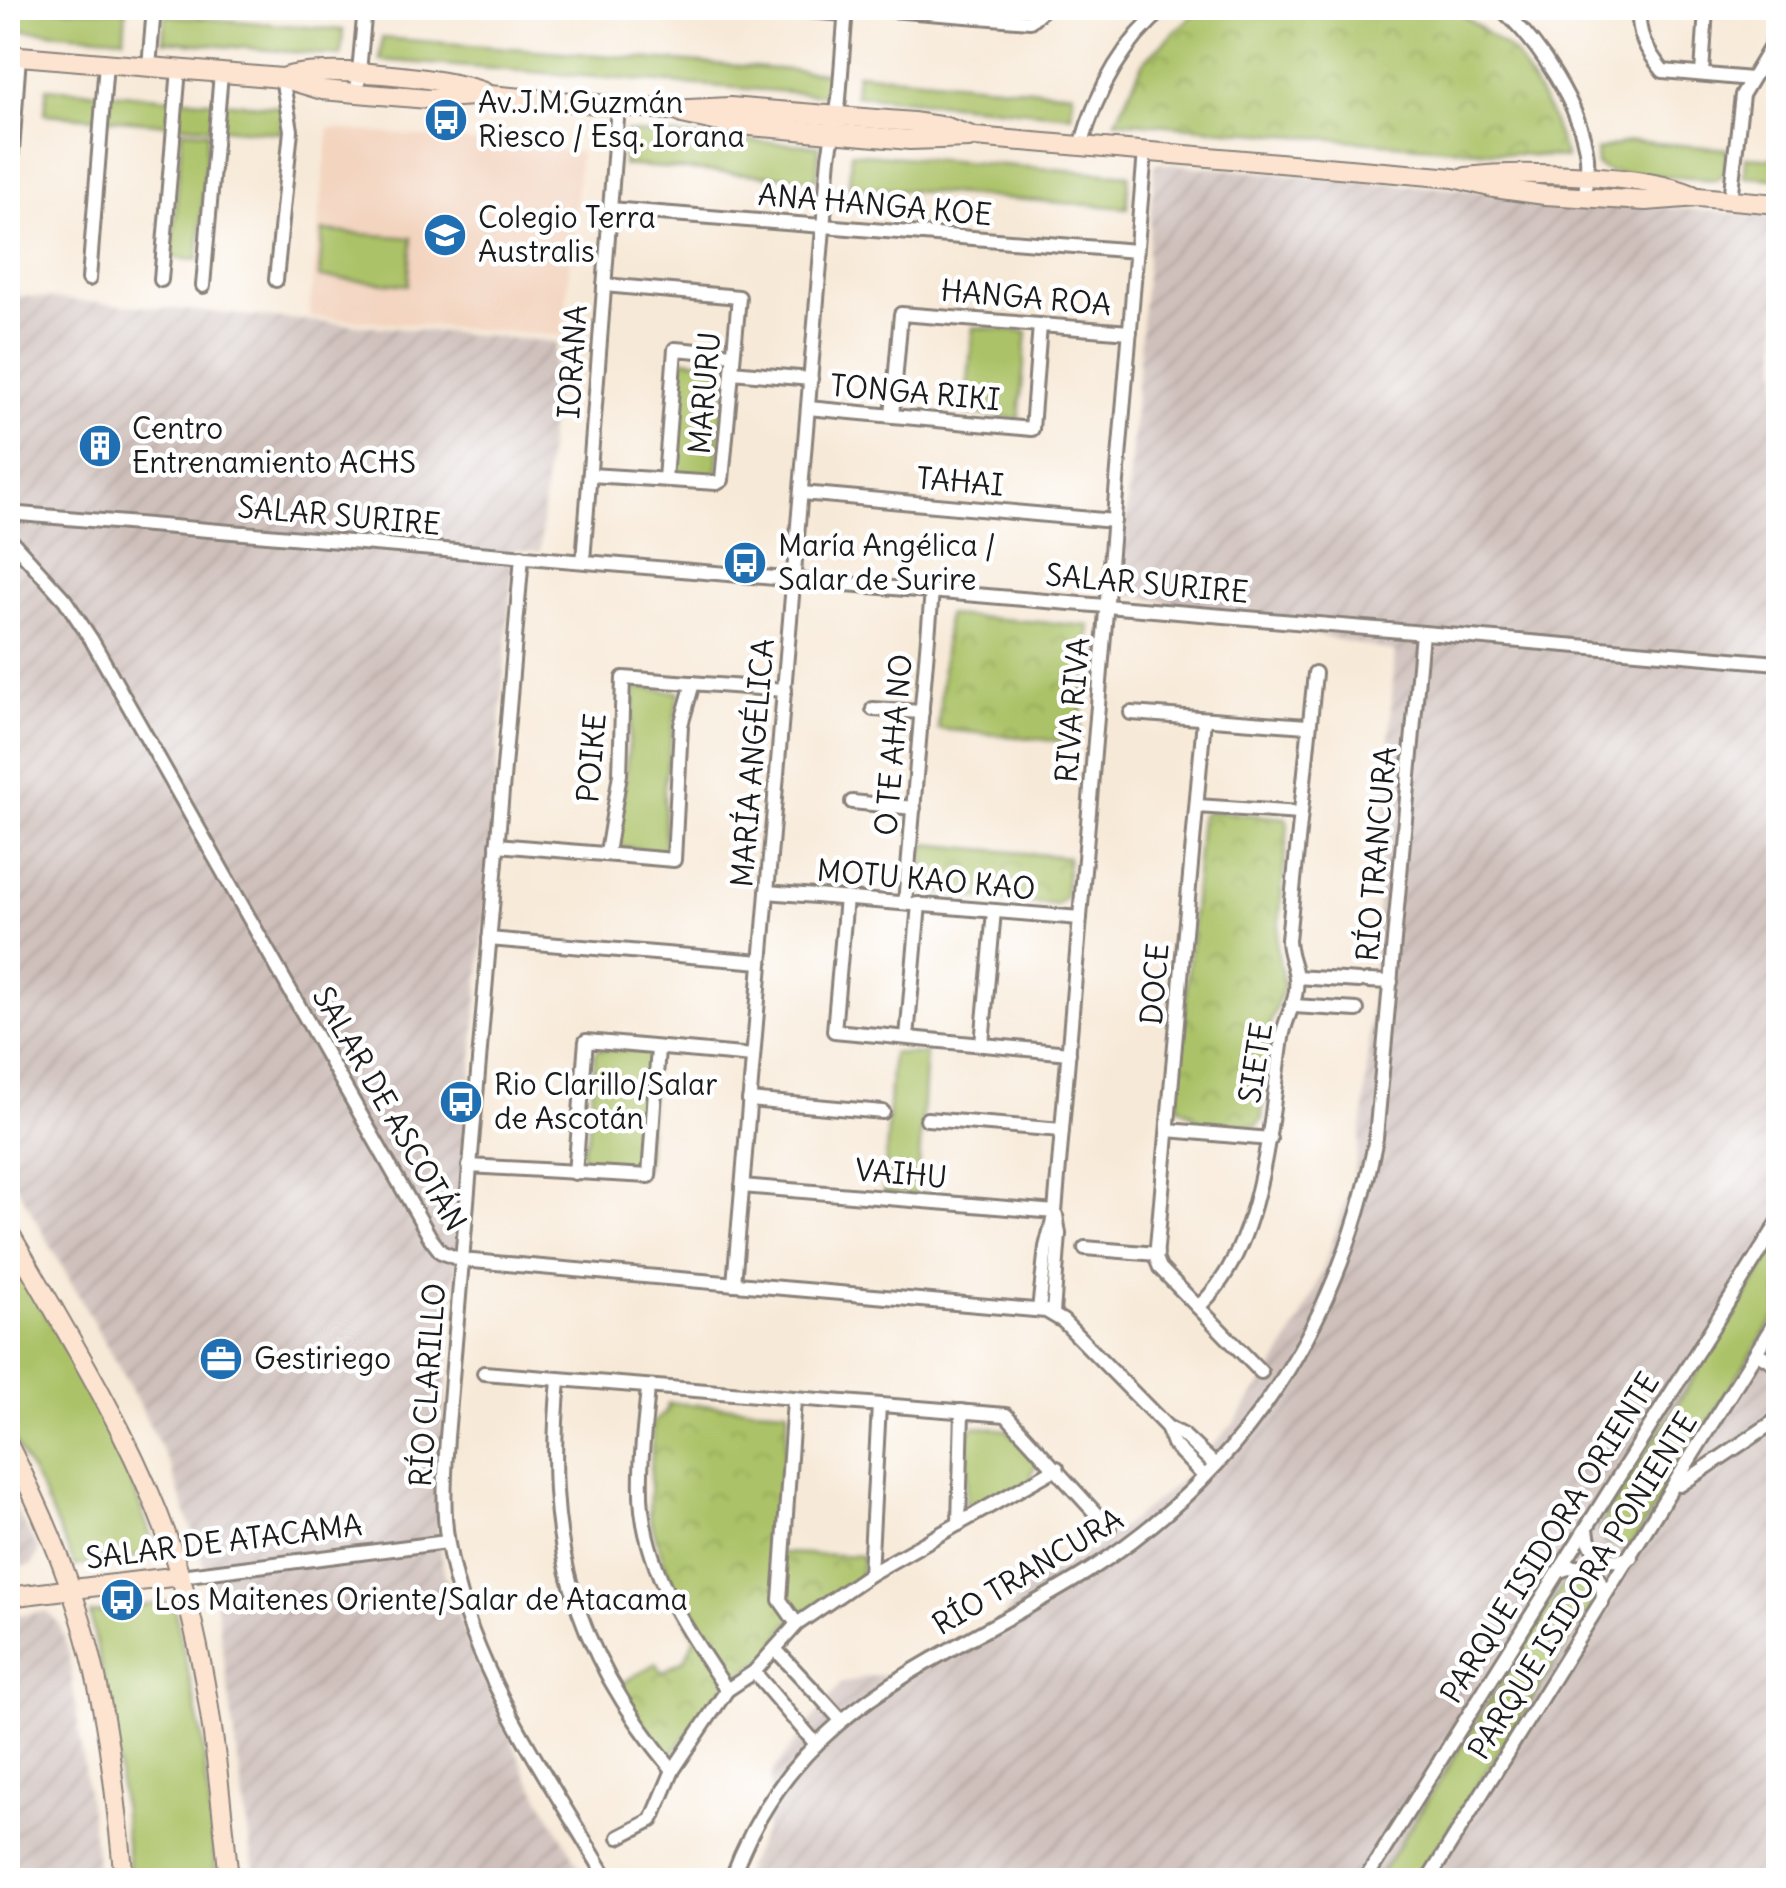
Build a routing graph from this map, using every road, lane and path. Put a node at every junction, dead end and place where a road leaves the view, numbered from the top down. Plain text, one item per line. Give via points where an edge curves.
1 (154, 8) edge
2 (365, 8) edge
3 (767, 8) edge
4 (865, 8) edge
5 (1045, 8) edge
6 (1164, 8) edge
7 (1500, 8) edge
8 (1639, 8) edge
9 (1706, 8) edge
10 (1778, 8) edge
11 (846, 10) edge
12 (920, 10) edge
13 (992, 12) edge
14 (13, 56) edge
15 (106, 63) junction
16 (149, 66) junction
17 (179, 69) junction
18 (222, 73) junction
19 (1702, 74) junction
20 (282, 78) junction
21 (1750, 79) junction
22 (358, 84) junction
23 (618, 106) junction
24 (835, 125) junction
25 (1082, 146) junction
26 (1145, 152) junction
27 (1454, 178) junction
28 (1587, 178) junction
29 (1698, 197) junction
30 (1585, 198) junction
31 (1730, 200) junction
32 (1778, 204) edge
33 (8, 206) edge
34 (610, 209) junction
35 (823, 226) junction
36 (1136, 251) junction
37 (89, 279) dead end
38 (161, 280) dead end
39 (276, 280) dead end
40 (604, 285) junction
41 (204, 286) dead end
42 (1040, 325) junction
43 (1130, 332) junction
44 (734, 354) junction
45 (732, 372) junction
46 (811, 379) junction
47 (808, 408) junction
48 (892, 416) junction
49 (590, 474) junction
50 (665, 479) junction
51 (802, 493) junction
52 (8, 514) edge
53 (32, 515) junction
54 (1114, 521) junction
55 (10, 540) edge
56 (522, 556) junction
57 (583, 562) junction
58 (794, 579) junction
59 (932, 591) junction
60 (1106, 606) junction
61 (1422, 633) junction
62 (1778, 663) edge
63 (1315, 672) dead end
64 (693, 684) junction
65 (785, 690) junction
66 (874, 708) dead end
67 (922, 712) junction
68 (1131, 713) dead end
69 (1204, 719) junction
70 (1307, 726) junction
71 (852, 802) dead end
72 (1196, 806) junction
73 (914, 808) junction
74 (1300, 813) junction
75 (497, 845) junction
76 (607, 853) junction
77 (767, 892) junction
78 (846, 898) junction
79 (912, 904) junction
80 (994, 911) junction
81 (1080, 918) junction
82 (489, 939) junction
83 (761, 962) junction
84 (1296, 977) junction
85 (1391, 982) junction
86 (1294, 1006) junction
87 (1388, 1012) junction
88 (907, 1038) junction
89 (982, 1044) junction
90 (658, 1048) junction
91 (1068, 1052) junction
92 (753, 1056) junction
93 (749, 1100) junction
94 (883, 1112) dead end
95 (927, 1119) dead end
96 (1062, 1130) junction
97 (1168, 1130) junction
98 (1270, 1139) junction
99 (469, 1166) junction
100 (575, 1173) junction
101 (742, 1186) junction
102 (1055, 1212) junction
103 (1778, 1224) edge
104 (8, 1230) edge
105 (1086, 1248) dead end
106 (1157, 1254) junction
107 (461, 1260) junction
108 (734, 1284) junction
109 (1198, 1307) junction
110 (1046, 1312) junction
111 (1778, 1318) edge
112 (1757, 1352) junction
113 (1778, 1365) edge
114 (1260, 1372) dead end
115 (484, 1373) dead end
116 (560, 1380) junction
117 (648, 1387) junction
118 (794, 1400) junction
119 (880, 1405) junction
120 (962, 1411) junction
121 (1778, 1419) edge
122 (1167, 1428) junction
123 (8, 1444) edge
124 (1215, 1465) junction
125 (1056, 1468) junction
126 (1204, 1476) junction
127 (1674, 1488) junction
128 (958, 1524) junction
129 (1109, 1528) dead end
130 (1587, 1530) junction
131 (447, 1542) junction
132 (1631, 1557) junction
133 (1560, 1572) junction
134 (870, 1574) junction
135 (180, 1576) junction
136 (72, 1590) junction
137 (8, 1597) edge
138 (1602, 1606) junction
139 (797, 1624) junction
140 (776, 1650) junction
141 (754, 1672) junction
142 (728, 1690) junction
143 (840, 1720) junction
144 (816, 1744) junction
145 (673, 1770) junction
146 (619, 1837) dead end
147 (124, 1880) edge
148 (229, 1880) edge
149 (608, 1880) edge
150 (731, 1880) edge
151 (1365, 1880) edge
152 (1428, 1880) edge

1 - 16 street
2 - 22 street
3 - 11 street
4 - 12 street
5 - 13 street via 1030,21
6 - 25 street via 1116,63
7 - 28 street via 1534,43 1559,84 1583,141
8 - 19 street via 1637,29 1662,71
9 - 19 street
10 - 21 street via 1772,45
11 - 24 street, MARÍA ANGÉLICA
12 - 13 street
14 - 15 street
14 - 33 street
15 - 16 street
15 - 37 street
16 - 17 street
17 - 18 street
17 - 38 street
18 - 20 street
18 - 41 street
19 - 21 street
20 - 22 street via 312,72
20 - 39 street via 291,130
21 - 31 street via 1740,103
22 - 23 street via 444,99 490,95
23 - 24 street via 728,124
23 - 34 street, IORANA
24 - 25 street via 928,141 975,137
24 - 35 street, MARÍA ANGÉLICA
25 - 26 street
26 - 27 street
26 - 36 street, RIVA RIVA
27 - 28 street
27 - 30 street
28 - 29 street via 1656,184
28 - 30 street
29 - 30 street
29 - 31 street
31 - 32 street
34 - 35 street, ANA HANGA KOE
34 - 40 street, IORANA
35 - 36 street, ANA HANGA KOE
35 - 46 street, MARÍA ANGÉLICA
36 - 43 street, RIVA RIVA
40 - 44 street, MARURU via 739,297
40 - 49 street, IORANA
42 - 43 street, HANGA ROA
42 - 48 street, HANGA ROA via 902,314
42 - 48 street, TONGA RIKI via 1032,429
43 - 54 street, RIVA RIVA
44 - 45 street, MARURU
44 - 50 street via 675,349
45 - 46 street
45 - 50 street, MARURU via 722,480
46 - 47 street, MARÍA ANGÉLICA
47 - 48 street, TONGA RIKI
47 - 51 street, MARÍA ANGÉLICA
49 - 50 street, MARURU
49 - 57 street, IORANA
51 - 54 street, TAHAI
51 - 58 street, MARÍA ANGÉLICA
52 - 53 street, SALAR SURIRE
53 - 55 street
53 - 56 street, SALAR SURIRE
54 - 60 street, RIVA RIVA
55 - 107 street, SALAR DE ASCOTÁN via 92,639 431,1239
56 - 57 street, SALAR SURIRE
56 - 75 street, RÍO CLARILLO
57 - 58 street, SALAR SURIRE
58 - 59 street, SALAR SURIRE
58 - 65 street, MARÍA ANGÉLICA
59 - 60 street, SALAR SURIRE
59 - 67 street, O TE AHA NO
60 - 61 street, SALAR SURIRE
60 - 81 street, RIVA RIVA
61 - 62 street, SALAR SURIRE
61 - 85 street, RÍO TRANCURA
63 - 70 street, SIETE
64 - 65 street, POIKE
64 - 76 street via 681,724 674,860
64 - 76 street, POIKE via 623,678 620,774
65 - 77 street, MARÍA ANGÉLICA
66 - 67 street
67 - 73 street, O TE AHA NO
68 - 69 street
69 - 70 street
69 - 72 street, DOCE
70 - 74 street, SIETE
71 - 73 street
72 - 74 street
72 - 97 street, DOCE
73 - 79 street, O TE AHA NO
74 - 84 street, SIETE via 1288,940
75 - 76 street
75 - 82 street, RÍO CLARILLO
77 - 78 street, MOTU KAO KAO
77 - 83 street, MARÍA ANGÉLICA
78 - 79 street, MOTU KAO KAO
78 - 88 street via 834,1030
79 - 80 street, MOTU KAO KAO
79 - 88 street, O TE AHA NO
80 - 81 street, MOTU KAO KAO
80 - 89 street
81 - 91 street, RIVA RIVA
82 - 83 street
82 - 99 street, RÍO CLARILLO
83 - 92 street, MARÍA ANGÉLICA
84 - 85 street
84 - 86 street, SIETE
85 - 87 street, RÍO TRANCURA
86 - 87 street
86 - 98 street, SIETE via 1283,1029
87 - 124 street, RÍO TRANCURA via 1376,1138 1344,1260 1278,1386
88 - 89 street
89 - 91 street
90 - 92 street
90 - 100 street via 649,1176
90 - 100 street via 586,1041
91 - 96 street, RIVA RIVA
92 - 93 street, MARÍA ANGÉLICA
93 - 94 street
93 - 101 street, MARÍA ANGÉLICA
95 - 96 street
96 - 102 street, RIVA RIVA
97 - 98 street
97 - 106 street, DOCE
98 - 109 street, SIETE via 1243,1236
99 - 100 street
99 - 107 street, RÍO CLARILLO
101 - 102 street, VAIHU
101 - 108 street, MARÍA ANGÉLICA
102 - 110 street, RIVA RIVA via 1046,1248
103 - 130 street, PARQUE ISIDORA ORIENTE
104 - 135 street via 114,1419
105 - 106 street
106 - 109 street via 1160,1268
107 - 108 street, SALAR DE ASCOTÁN
107 - 131 street, RÍO CLARILLO via 446,1437
108 - 110 street, SALAR DE ASCOTÁN
109 - 114 street
110 - 122 street
111 - 112 street, PARQUE ISIDORA PONIENTE
112 - 113 street
112 - 127 street, PARQUE ISIDORA PONIENTE
115 - 116 street
116 - 117 street
116 - 145 street via 555,1479 566,1578 588,1639 638,1728
117 - 118 street
117 - 142 street via 642,1511 654,1561 680,1620
118 - 119 street
118 - 139 street via 780,1600
119 - 120 street
119 - 134 street
120 - 125 street via 1006,1415
120 - 128 street
121 - 127 street
122 - 124 street
122 - 126 street via 1173,1444
123 - 136 street
124 - 126 street, RÍO TRANCURA
125 - 128 street
125 - 129 street
126 - 143 street, RÍO TRANCURA via 1152,1525 1086,1572 906,1674
127 - 132 street, PARQUE ISIDORA PONIENTE
128 - 134 street
130 - 132 street via 1601,1557
130 - 133 street, PARQUE ISIDORA ORIENTE
131 - 135 street, SALAR DE ATACAMA
131 - 149 street, RÍO CLARILLO via 490,1672
132 - 138 street, PARQUE ISIDORA PONIENTE
133 - 138 street via 1590,1570 1601,1582
133 - 151 street, PARQUE ISIDORA ORIENTE
134 - 139 street
135 - 136 street, SALAR DE ATACAMA
135 - 148 street via 212,1730
136 - 137 street, SALAR DE ATACAMA
136 - 147 street via 101,1706
138 - 152 street, PARQUE ISIDORA PONIENTE
139 - 140 street
140 - 141 street
140 - 143 street
141 - 142 street
141 - 144 street
142 - 145 street
143 - 144 street, RÍO TRANCURA
144 - 150 street, RÍO TRANCURA via 760,1816
145 - 146 street via 652,1820

